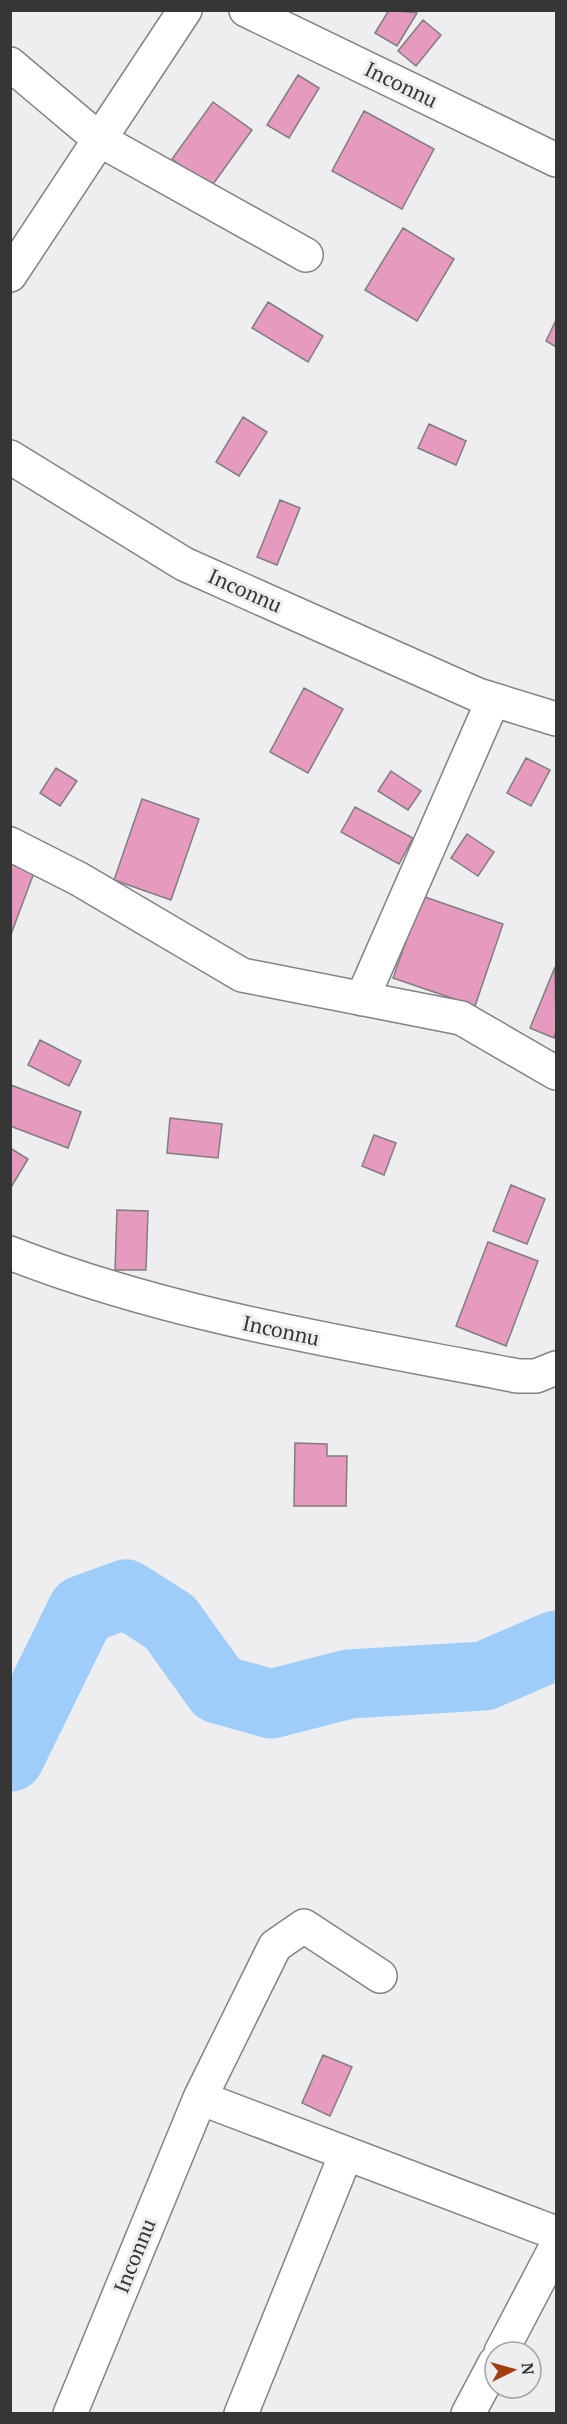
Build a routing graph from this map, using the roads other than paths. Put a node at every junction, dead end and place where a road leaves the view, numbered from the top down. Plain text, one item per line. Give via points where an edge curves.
1 (185, 10) edge
2 (246, 10) edge
3 (10, 64) edge
4 (100, 140) junction
5 (556, 160) edge
6 (306, 255) dead end
7 (10, 275) edge
8 (10, 457) edge
9 (494, 700) junction
10 (556, 719) edge
11 (10, 844) edge
12 (362, 999) junction
13 (556, 1073) edge
14 (10, 1253) edge
15 (556, 1368) edge
16 (380, 1976) dead end
17 (200, 2098) junction
18 (346, 2154) junction
19 (556, 2233) edge
20 (556, 2247) edge
21 (507, 2340) edge
22 (483, 2386) edge
23 (70, 2414) edge
24 (241, 2414) edge
25 (468, 2414) edge

1 - 4 street
2 - 5 street, Inconnu
3 - 4 street
4 - 6 street
4 - 7 street
8 - 9 street, Inconnu via 184,564
9 - 10 street, Inconnu
9 - 12 street
11 - 12 street via 80,879 242,975
12 - 13 street via 461,1018
14 - 15 street, Inconnu via 168,1305 276,1331 518,1376 536,1376
16 - 17 street, Inconnu via 304,1926 275,1946
17 - 18 street
17 - 23 street, Inconnu
18 - 19 street
18 - 24 street
20 - 21 street
22 - 25 street

